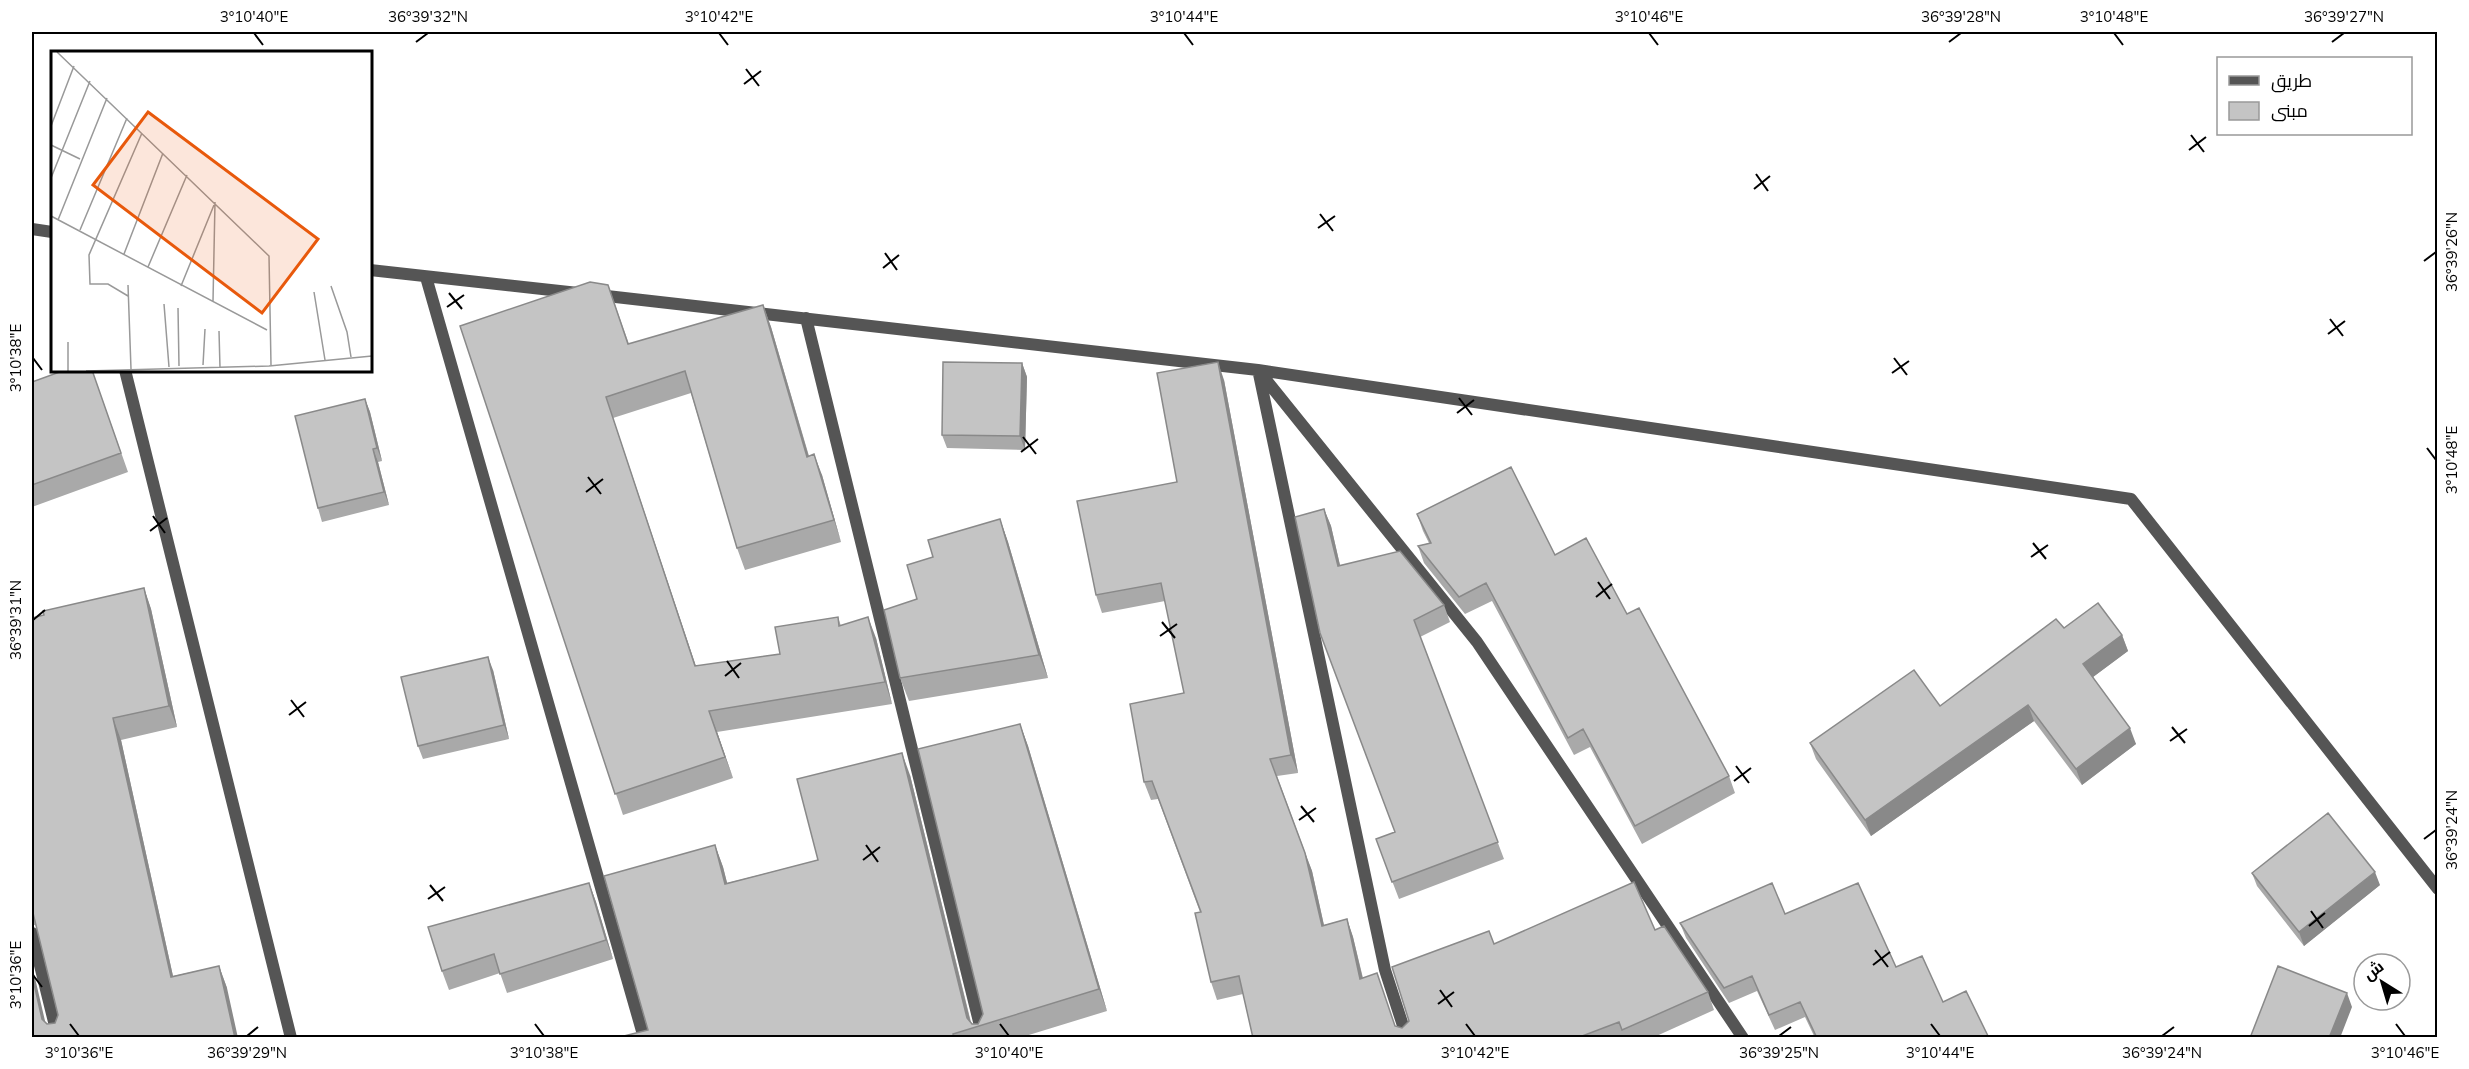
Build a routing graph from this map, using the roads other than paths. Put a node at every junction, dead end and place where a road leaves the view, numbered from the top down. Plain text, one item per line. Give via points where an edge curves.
1 (32, 229) edge
2 (51, 232) edge
3 (372, 270) edge
4 (426, 277) junction
5 (806, 318) junction
6 (1258, 370) junction
7 (125, 372) edge
8 (2438, 889) edge
9 (32, 933) edge
10 (58, 1038) edge
11 (291, 1038) edge
12 (644, 1038) edge
13 (983, 1038) edge
14 (1407, 1038) edge
15 (1743, 1038) edge

1 - 2 street
3 - 4 street
4 - 5 street
4 - 12 street
5 - 6 street
5 - 13 street
6 - 8 street via 2131,499
6 - 14 street via 1385,970
6 - 15 street via 1477,642
7 - 11 street
9 - 10 street

